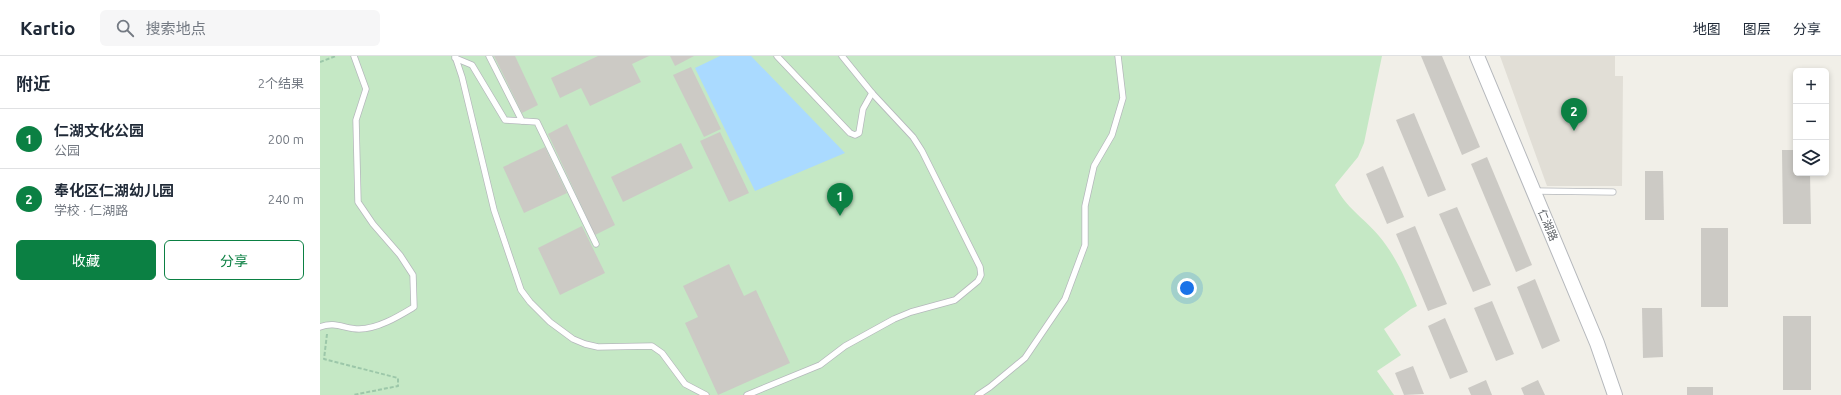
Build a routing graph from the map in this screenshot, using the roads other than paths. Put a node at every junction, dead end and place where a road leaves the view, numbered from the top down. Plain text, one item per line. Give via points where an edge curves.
1 (354, 56) edge
2 (489, 56) edge
3 (777, 56) edge
4 (842, 56) edge
5 (1118, 56) edge
6 (1477, 56) edge
7 (455, 57) edge
8 (872, 93) junction
9 (522, 122) junction
10 (1534, 191) junction
11 (1613, 192) dead end
12 (596, 244) dead end
13 (320, 327) edge
14 (706, 395) edge
15 (747, 395) edge
16 (978, 395) edge
17 (1616, 395) edge

1 - 13 lane via 366,89 356,120 358,202 372,224 400,255 413,276 414,307 388,322 360,329 328,324
2 - 9 lane
3 - 8 lane via 850,133 855,135 859,133 863,109
4 - 8 lane
5 - 16 lane via 1123,98 1112,135 1094,166 1085,206 1085,245 1065,299 1025,358
6 - 10 street, 仁湖路
7 - 9 lane via 472,65 505,120
7 - 14 lane via 494,210 521,290 550,322 573,339 598,347 652,346 662,353 685,384
8 - 15 lane via 913,137 922,151 980,267 981,275 978,281 955,300 894,319 845,346 820,365
9 - 12 lane via 537,122
10 - 11 lane
10 - 17 street, 仁湖路

